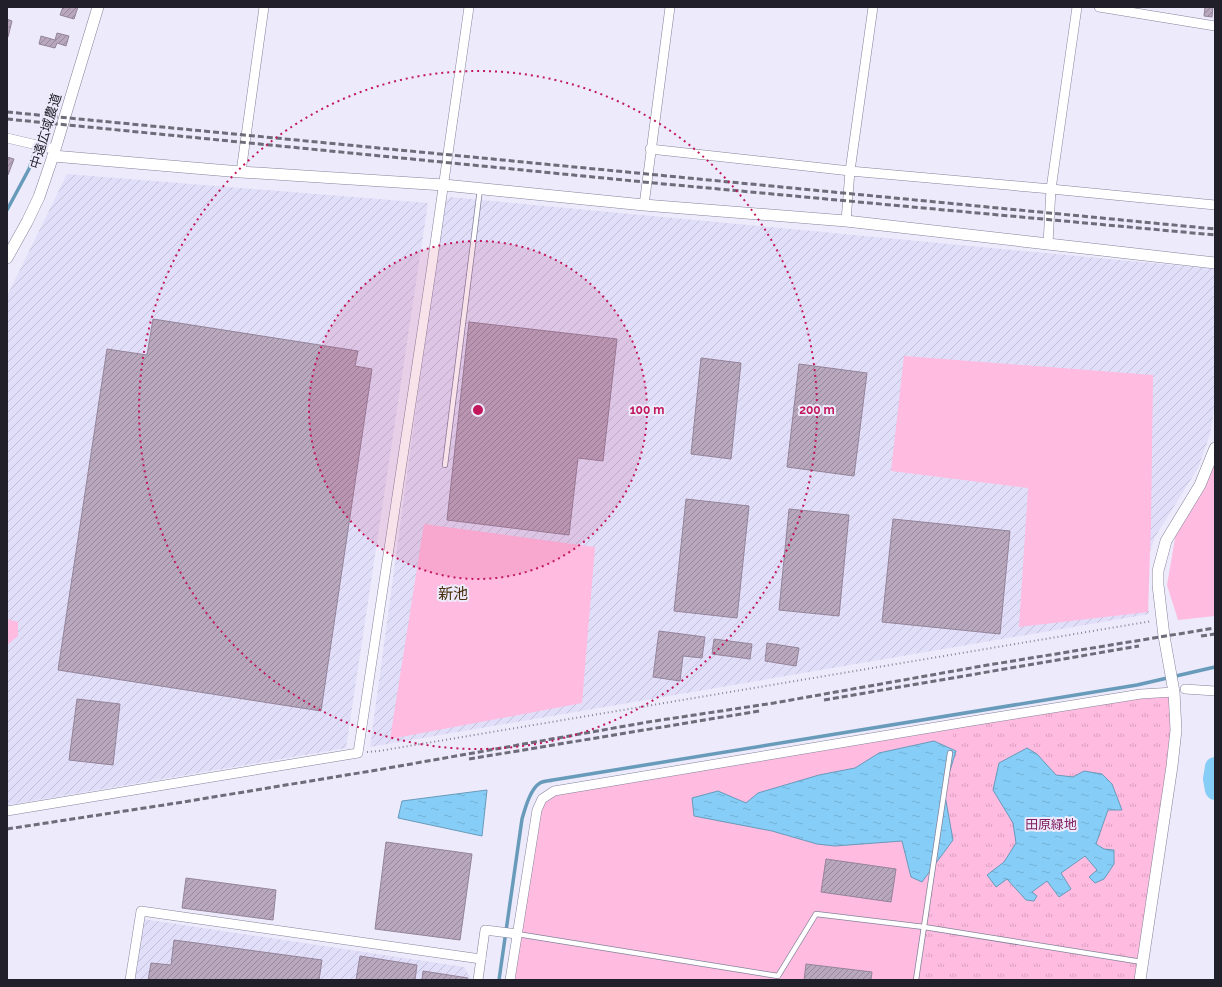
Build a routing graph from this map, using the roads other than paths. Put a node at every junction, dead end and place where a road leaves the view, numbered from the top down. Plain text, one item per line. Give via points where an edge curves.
1 (98, 7) edge
2 (264, 7) edge
3 (469, 7) edge
4 (670, 7) edge
5 (873, 7) edge
6 (1077, 7) edge
7 (1099, 7) edge
8 (1215, 26) edge
9 (7, 138) edge
10 (650, 149) junction
11 (54, 152) junction
12 (850, 171) junction
13 (241, 172) junction
14 (444, 185) junction
15 (480, 189) junction
16 (1051, 189) junction
17 (644, 205) junction
18 (1215, 205) edge
19 (846, 221) junction
20 (1048, 244) junction
21 (7, 258) edge
22 (1215, 262) edge
23 (1215, 448) edge
24 (445, 465) dead end
25 (1185, 689) dead end
26 (1215, 691) edge
27 (1174, 692) junction
28 (950, 753) dead end
29 (7, 811) edge
30 (924, 927) junction
31 (517, 934) junction
32 (481, 960) junction
33 (1142, 962) junction
34 (130, 980) edge
35 (478, 980) edge
36 (510, 980) edge
37 (916, 980) edge
38 (1140, 980) edge

1 - 11 street, 中遠広域農道
2 - 13 street
3 - 14 street
4 - 10 street
5 - 12 street
6 - 16 street
7 - 8 street
9 - 11 street
10 - 12 street
10 - 17 street
11 - 13 street
11 - 21 street, 中遠広域農道 via 28,222
12 - 16 street
12 - 19 street
13 - 14 street
14 - 15 street
14 - 29 street via 358,753
15 - 17 street
15 - 24 lane
16 - 18 street
16 - 20 street
17 - 19 street
19 - 20 street
20 - 22 street
23 - 27 street via 1200,485 1166,541 1158,571 1162,619
25 - 26 street
27 - 31 street via 1141,694 972,720 554,791 542,799 537,810
27 - 33 street via 1176,730 1172,766
28 - 30 lane
30 - 31 lane via 816,914 778,976
30 - 33 lane
30 - 37 lane
31 - 32 street via 485,930
31 - 36 street
32 - 34 street via 141,911
32 - 35 street
33 - 38 street

